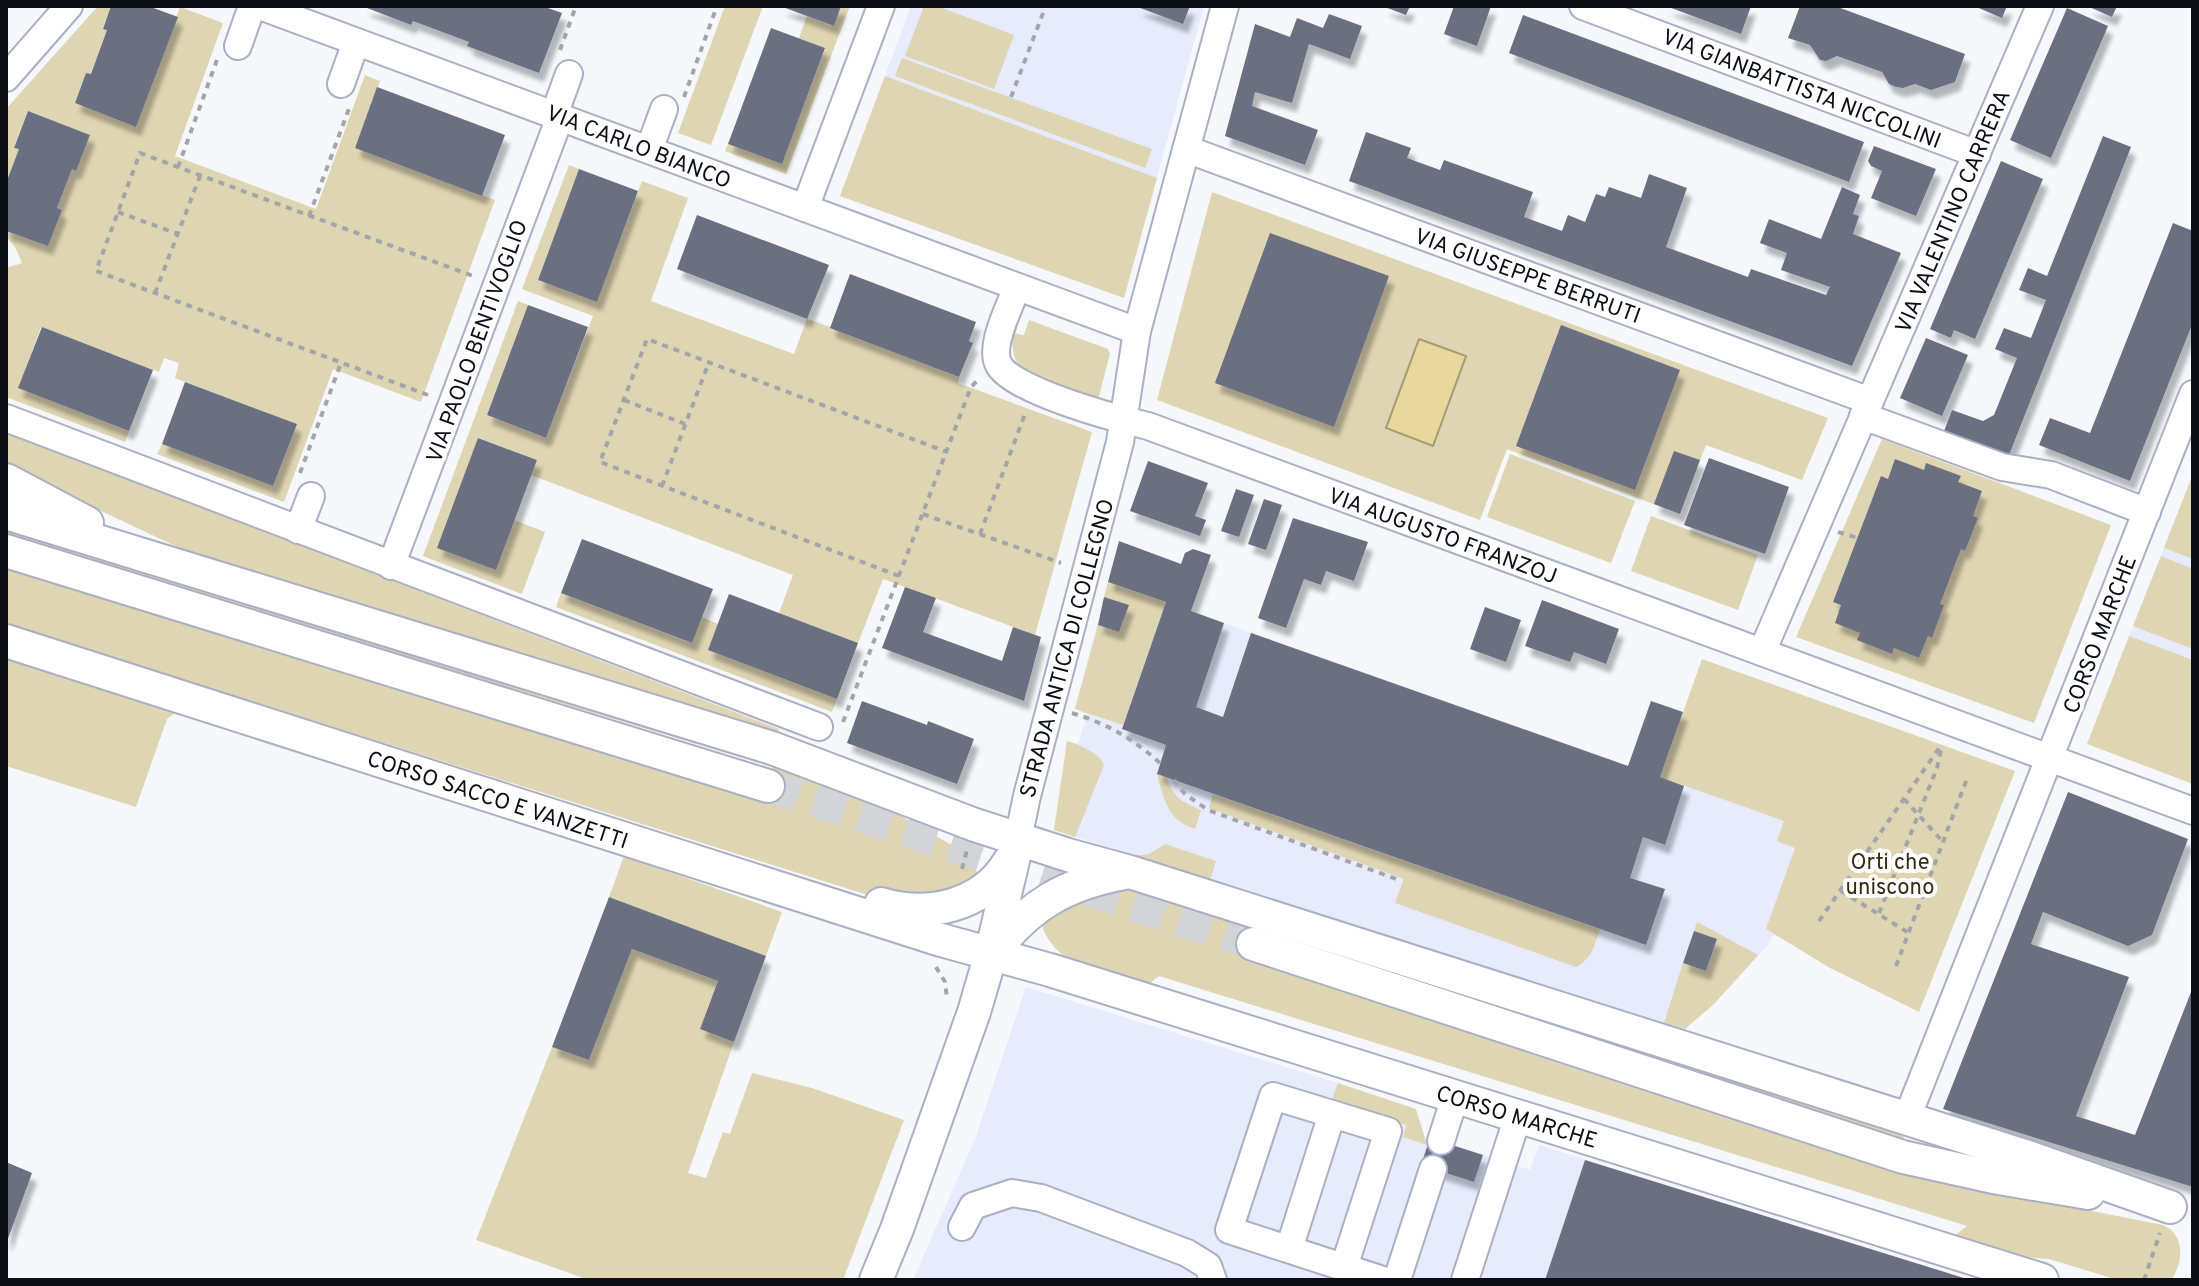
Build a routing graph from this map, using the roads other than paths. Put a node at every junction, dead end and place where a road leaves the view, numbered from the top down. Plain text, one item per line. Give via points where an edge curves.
1 (69, 6) edge
2 (252, 6) edge
3 (260, 6) edge
4 (881, 6) edge
5 (1225, 6) edge
6 (1583, 6) edge
7 (2040, 6) edge
8 (356, 42) junction
9 (229, 48) road end
10 (569, 74) dead end
11 (6, 78) edge
12 (346, 94) road end
13 (671, 110) road end
14 (557, 116) junction
15 (1186, 149) junction
16 (649, 150) junction
17 (1977, 154) junction
18 (805, 208) junction
19 (1017, 287) junction
20 (1137, 331) junction
21 (2193, 394) edge
22 (1867, 408) junction
23 (6, 418) edge
24 (1123, 420) junction
25 (6, 480) edge
26 (304, 488) road end
27 (2147, 512) junction
28 (6, 513) edge
29 (298, 530) junction
30 (6, 551) edge
31 (154, 558) junction
32 (391, 566) junction
33 (6, 641) edge
34 (1762, 652) junction
35 (819, 727) road end
36 (2051, 757) junction
37 (768, 786) tunnel mouth
38 (2193, 811) edge
39 (1016, 845) junction
40 (1130, 872) junction
41 (807, 897) junction
42 (1253, 944) tunnel mouth
43 (991, 954) junction
44 (1455, 1097) junction
45 (1332, 1114) junction
46 (1518, 1116) junction
47 (1907, 1118) junction
48 (1441, 1141) dead end
49 (1433, 1169) dead end
50 (2175, 1215) edge
51 (962, 1227) dead end
52 (1289, 1249) junction
53 (1344, 1267) junction
54 (876, 1280) edge
55 (1213, 1280) edge
56 (1383, 1280) edge
57 (1397, 1280) edge
58 (1465, 1280) edge
59 (2042, 1280) edge

1 - 11 street
2 - 9 street
3 - 8 street, VIA CARLO BIANCO
4 - 18 street
5 - 15 street, STRADA ANTICA DI COLLEGNO
6 - 17 street, VIA GIANBATTISTA NICCOLINI
7 - 17 street, VIA VALENTINO CARRERA
8 - 12 street
8 - 14 street, VIA CARLO BIANCO
10 - 14 street, VIA PAOLO BENTIVOGLIO
13 - 16 street
14 - 16 street, VIA CARLO BIANCO
14 - 32 street, VIA PAOLO BENTIVOGLIO
15 - 20 street, STRADA ANTICA DI COLLEGNO
15 - 22 street, VIA GIUSEPPE BERRUTI
16 - 18 street, VIA CARLO BIANCO
17 - 22 street, VIA VALENTINO CARRERA
18 - 19 street, VIA CARLO BIANCO
19 - 20 street, VIA CARLO BIANCO
19 - 24 street via 996,345 997,362 1012,379
20 - 24 street, STRADA ANTICA DI COLLEGNO
21 - 27 street
22 - 27 street via 2002,467 2051,475
22 - 34 street, VIA VALENTINO CARRERA
23 - 29 street
24 - 34 street, VIA AUGUSTO FRANZOJ
24 - 39 street, STRADA ANTICA DI COLLEGNO
25 - 31 main road
26 - 29 street
27 - 36 street, CORSO MARCHE
28 - 31 main road
29 - 32 street
30 - 37 main road
31 - 39 main road via 772,748
32 - 35 street
33 - 41 main road, CORSO SACCO E VANZETTI
34 - 36 street via 1947,733
36 - 38 street
36 - 47 street, CORSO MARCHE
39 - 40 main road
39 - 41 main road via 993,885 952,905 900,910 861,898
39 - 43 main road, STRADA ANTICA DI COLLEGNO
40 - 43 main road via 1091,879 1043,901
40 - 47 main road
41 - 43 main road, CORSO SACCO E VANZETTI
42 - 50 main road via 1903,1157
43 - 44 main road, CORSO MARCHE
43 - 54 main road, STRADA ANTICA DI COLLEGNO
44 - 46 main road, CORSO MARCHE
44 - 48 street
45 - 52 street
45 - 52 street via 1273,1096 1229,1230
45 - 53 street via 1388,1131
46 - 58 street
46 - 59 main road, CORSO MARCHE
47 - 50 main road via 2057,1166
49 - 57 street
51 - 55 street via 973,1206 1012,1193 1041,1198 1187,1253 1208,1266
52 - 53 street
53 - 56 street

